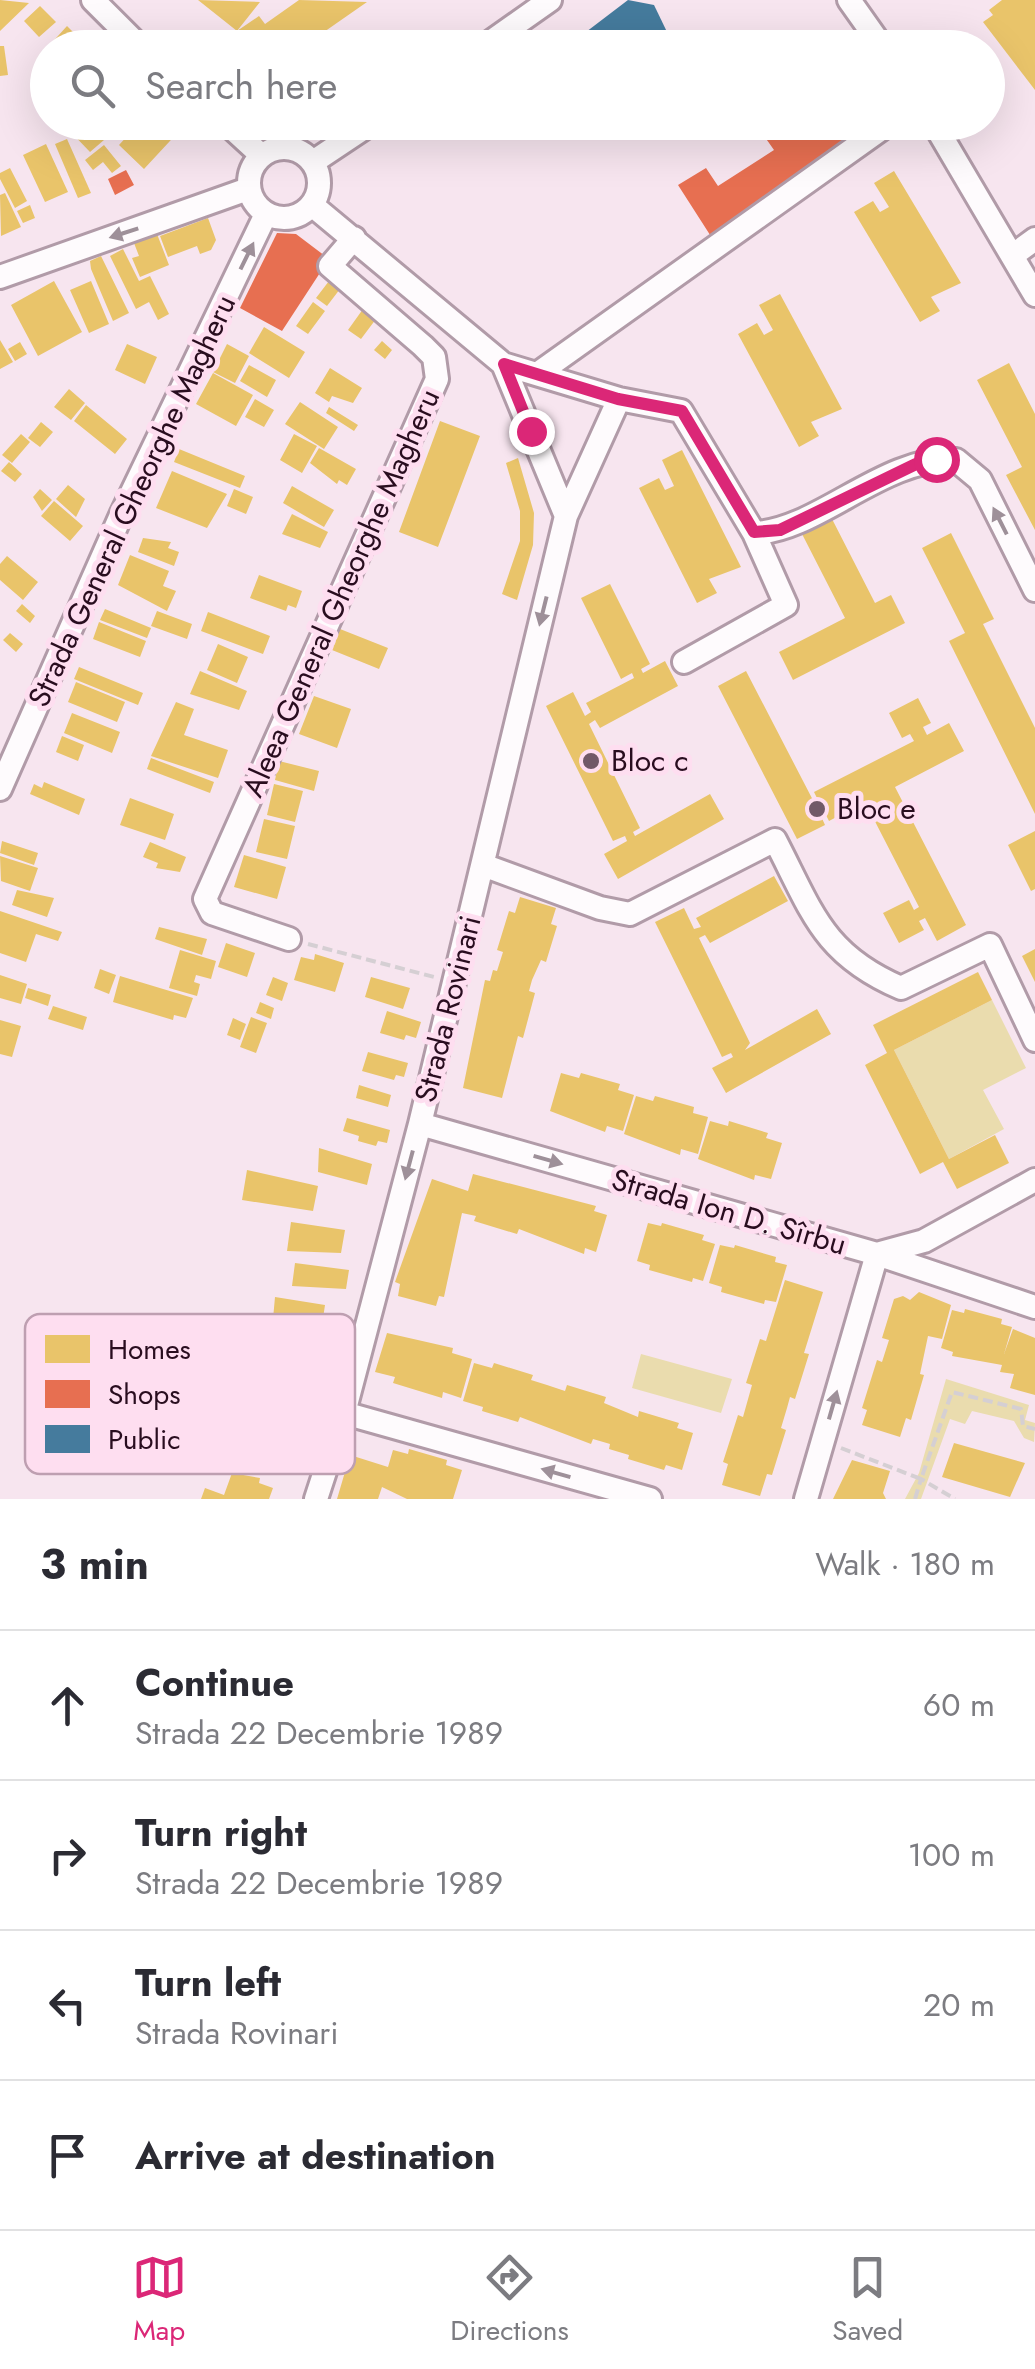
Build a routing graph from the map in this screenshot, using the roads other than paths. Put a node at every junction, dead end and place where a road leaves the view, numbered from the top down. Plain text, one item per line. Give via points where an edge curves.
1 (93, 0) edge
2 (550, 0) edge
3 (850, 0) edge
4 (122, 30) edge
5 (508, 30) edge
6 (871, 30) edge
7 (245, 140) edge
8 (346, 140) edge
9 (866, 140) edge
10 (944, 140) edge
11 (262, 156) junction
12 (313, 162) junction
13 (248, 189) junction
14 (312, 205) junction
15 (266, 214) junction
16 (354, 238) junction
17 (1035, 239) edge
18 (1012, 256) junction
19 (0, 278) edge
20 (1035, 295) edge
21 (504, 364) junction
22 (540, 372) junction
23 (618, 399) junction
24 (566, 516) junction
25 (754, 532) junction
26 (1035, 590) edge
27 (684, 662) dead end
28 (0, 789) edge
29 (483, 865) junction
30 (288, 939) road end
31 (1035, 1040) edge
32 (420, 1124) junction
33 (1035, 1180) edge
34 (877, 1254) junction
35 (1035, 1307) edge
36 (355, 1371) edge
37 (355, 1416) edge
38 (324, 1474) edge
39 (316, 1499) edge
40 (650, 1499) edge
41 (806, 1499) edge

1 - 4 street
2 - 5 street
3 - 6 street
7 - 11 street
8 - 12 street
9 - 22 street
10 - 18 street
11 - 12 street via 294,149
11 - 13 street via 250,170
12 - 14 street via 319,184
13 - 15 street
13 -> 19 street
14 - 15 street via 285,219
14 - 16 street
28 -> 15 street, Strada General Gheorghe Magheru via 122,513
16 - 21 street
16 - 30 street, Aleea General Gheorghe Magheru via 330,266 434,357 438,379 204,899 212,914
17 - 18 street
18 - 20 street
21 - 22 street
21 - 24 street
22 - 23 street
23 - 24 street, Strada Rovinari
23 - 25 street via 682,411
24 -> 29 street, Strada Rovinari
26 -> 25 street via 980,480 956,460 916,464 780,530
25 - 27 street via 786,605
29 - 31 street via 630,914 775,840 822,932 844,956 901,988 990,945
29 - 32 street, Strada Rovinari
32 -> 34 street, Strada Ion D. Sîrbu
32 -> 36 street, Strada Rovinari
33 - 34 street via 924,1241
34 - 35 street, Strada Ion D. Sîrbu
41 -> 34 street
40 -> 37 street
38 - 39 street, Strada Rovinari

